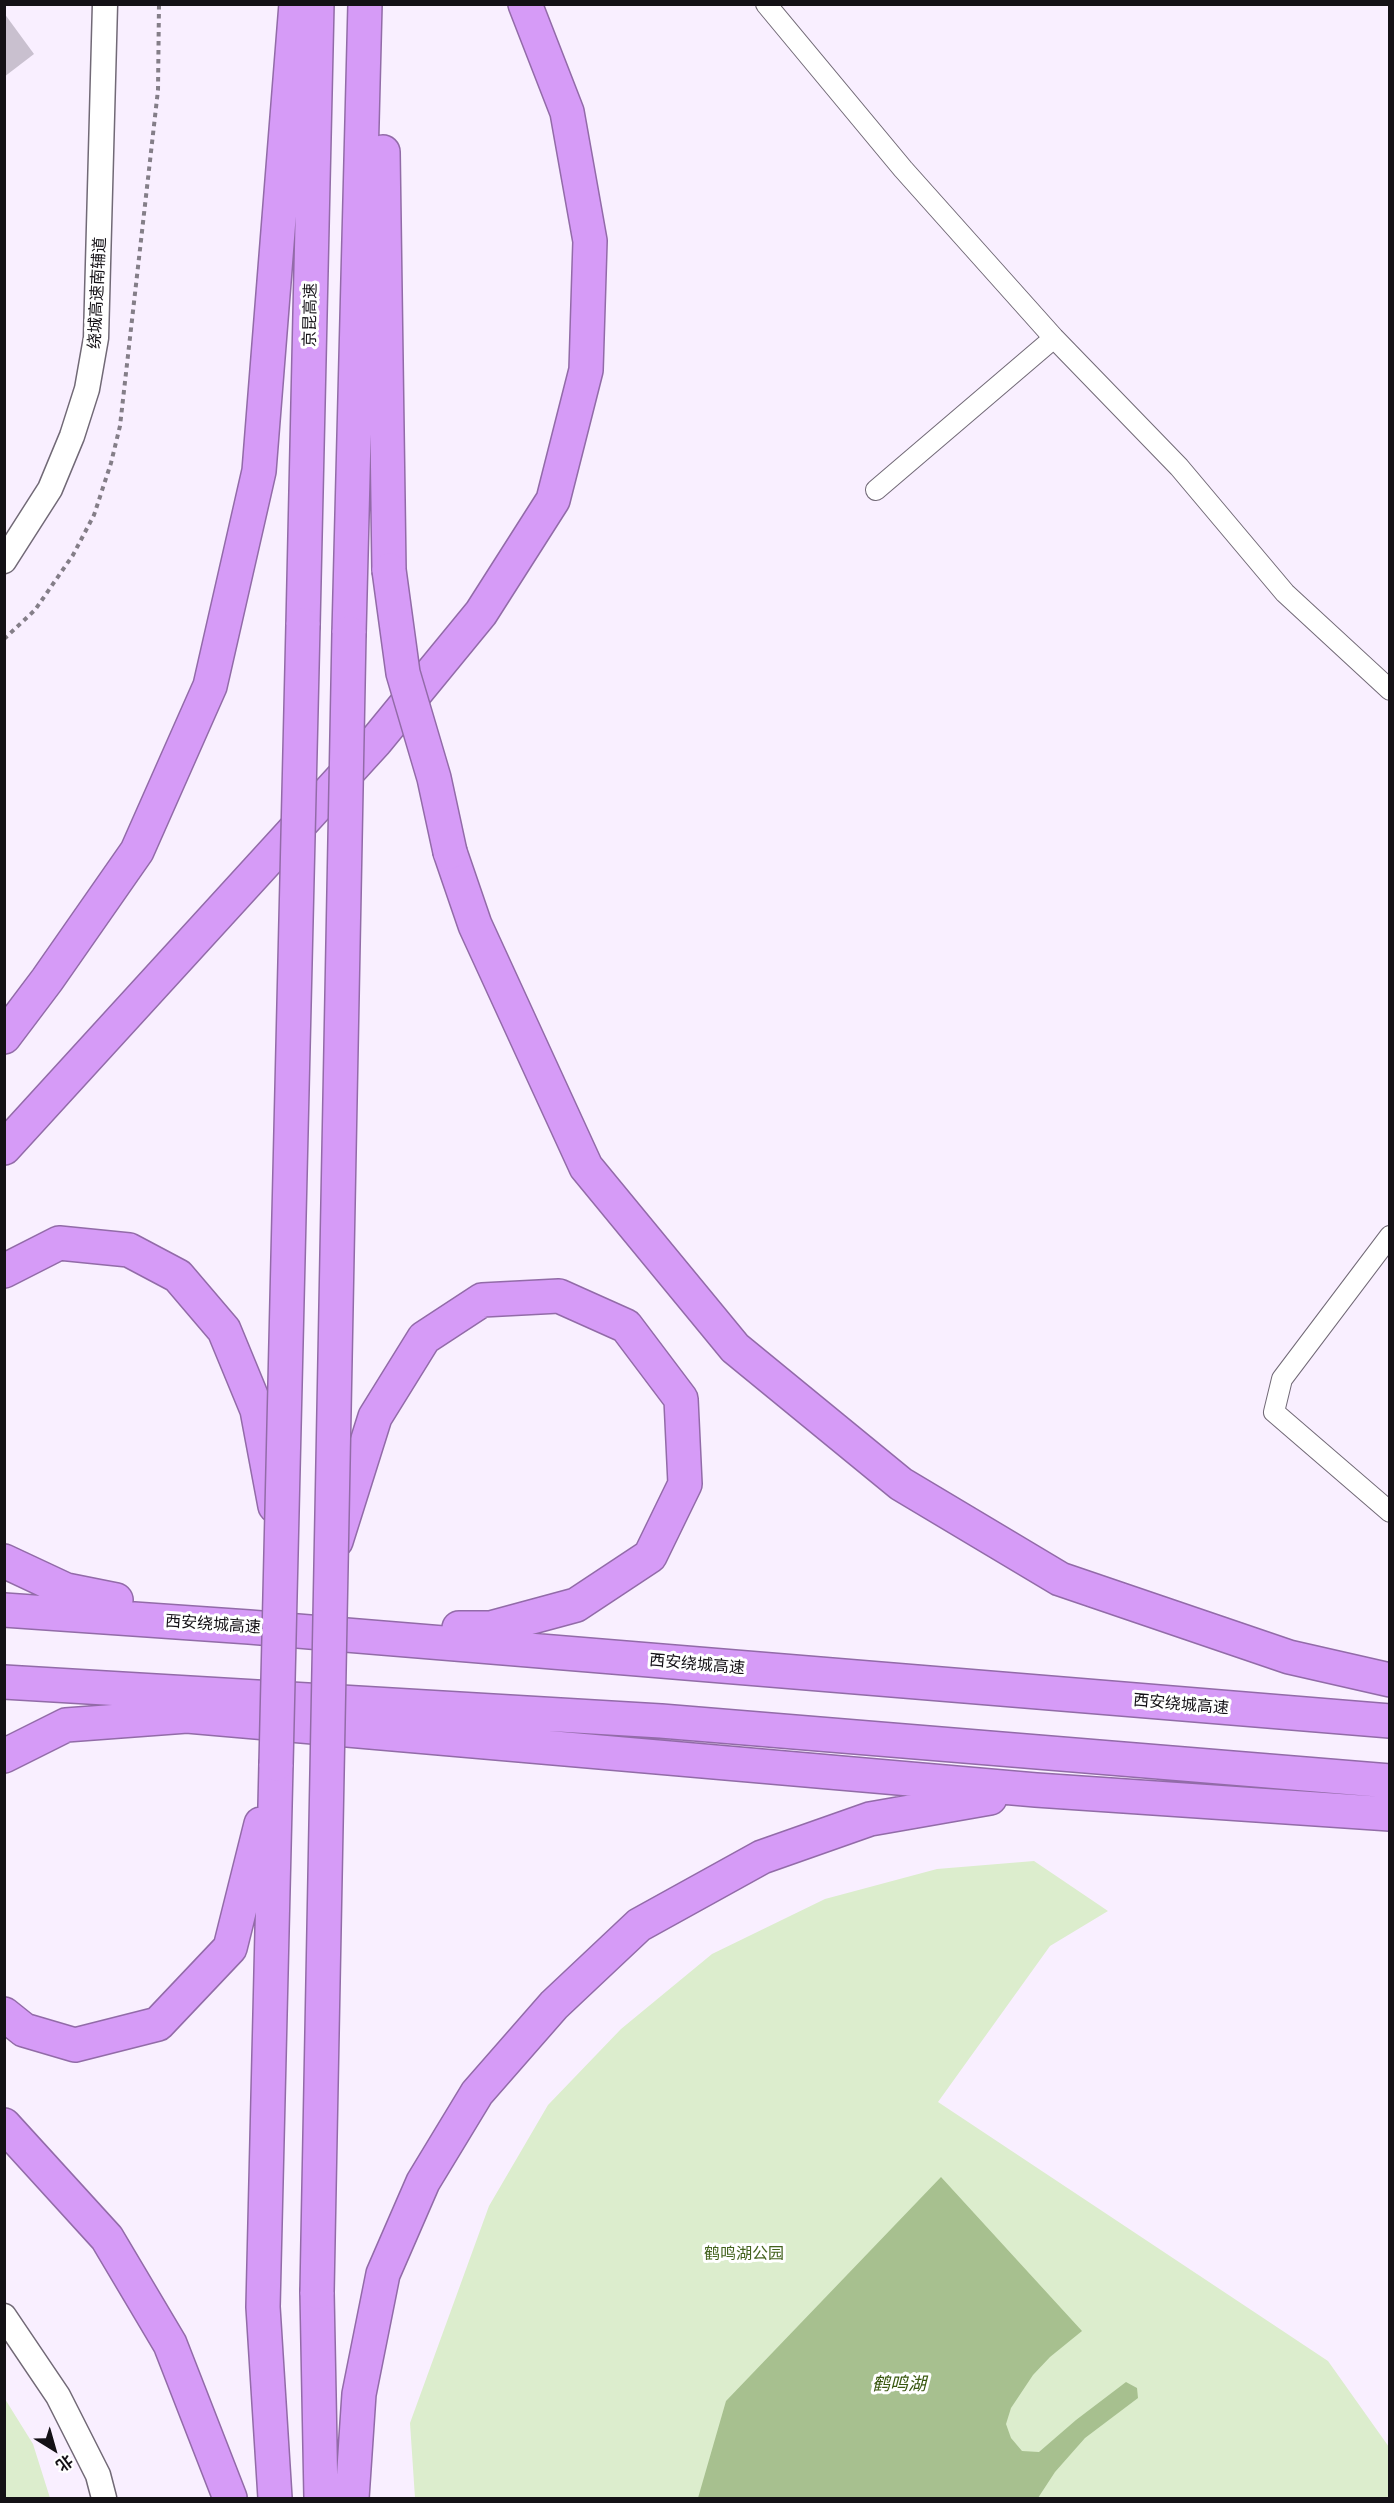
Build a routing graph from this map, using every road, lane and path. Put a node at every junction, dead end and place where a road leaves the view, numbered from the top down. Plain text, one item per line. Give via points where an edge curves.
1 (105, 4) edge
2 (296, 4) edge
3 (317, 4) edge
4 (366, 4) edge
5 (381, 4) edge
6 (525, 4) edge
7 (766, 4) edge
8 (1054, 338) junction
9 (876, 490) dead end
10 (4, 561) edge
11 (1389, 690) edge
12 (4, 1036) edge
13 (4, 1148) edge
14 (1389, 1236) edge
15 (4, 1271) edge
16 (1389, 1512) edge
17 (281, 1539) junction
18 (332, 1554) junction
19 (4, 1561) edge
20 (4, 1610) edge
21 (249, 1627) junction
22 (1389, 1680) edge
23 (4, 1682) edge
24 (1389, 1721) edge
25 (4, 1756) edge
26 (276, 1764) junction
27 (1389, 1781) edge
28 (1036, 1790) junction
29 (1389, 1814) edge
30 (4, 2014) edge
31 (4, 2126) edge
32 (4, 2316) edge
33 (104, 2499) edge
34 (230, 2499) edge
35 (275, 2499) edge
36 (321, 2499) edge
37 (352, 2499) edge

1 - 10 street, 绕城高速南辅道 via 99,299 87,389 50,489
2 - 12 highway via 259,471 210,686 137,851
3 - 17 highway, 京昆高速, bridge
4 - 18 highway, bridge via 349,633
5 - 22 highway, bridge via 389,570 403,673 434,778 450,852 475,925 586,1167 735,1348 901,1484 1060,1579 1289,1657
6 - 13 highway via 567,112 590,241 586,370 553,500 481,613 376,741
7 - 8 street via 903,170
8 - 9 street
8 - 11 street via 1179,466 1285,593
14 - 16 street via 1282,1379 1274,1412
15 - 17 highway, bridge via 59,1243 129,1250 178,1276 224,1330 256,1410
17 - 26 highway, bridge
18 - 21 highway via 375,1417 424,1338 482,1300 559,1296 626,1326 681,1399 685,1484 650,1556 576,1605 491,1628
18 - 36 highway, bridge via 317,2292
19 - 21 highway via 66,1590
20 - 21 highway, 西安绕城高速
21 - 24 highway, 西安绕城高速
23 - 27 highway via 662,1721
25 - 28 highway via 66,1725 187,1716
26 - 30 highway via 230,1948 158,2024 75,2045 24,2030
26 - 35 highway via 263,2307
28 - 29 highway
28 - 37 highway via 870,1819 762,1857 639,1925 554,2006 477,2093 423,2182 383,2274 359,2394
31 - 34 highway via 107,2238 170,2344
32 - 33 street via 58,2396 98,2475

